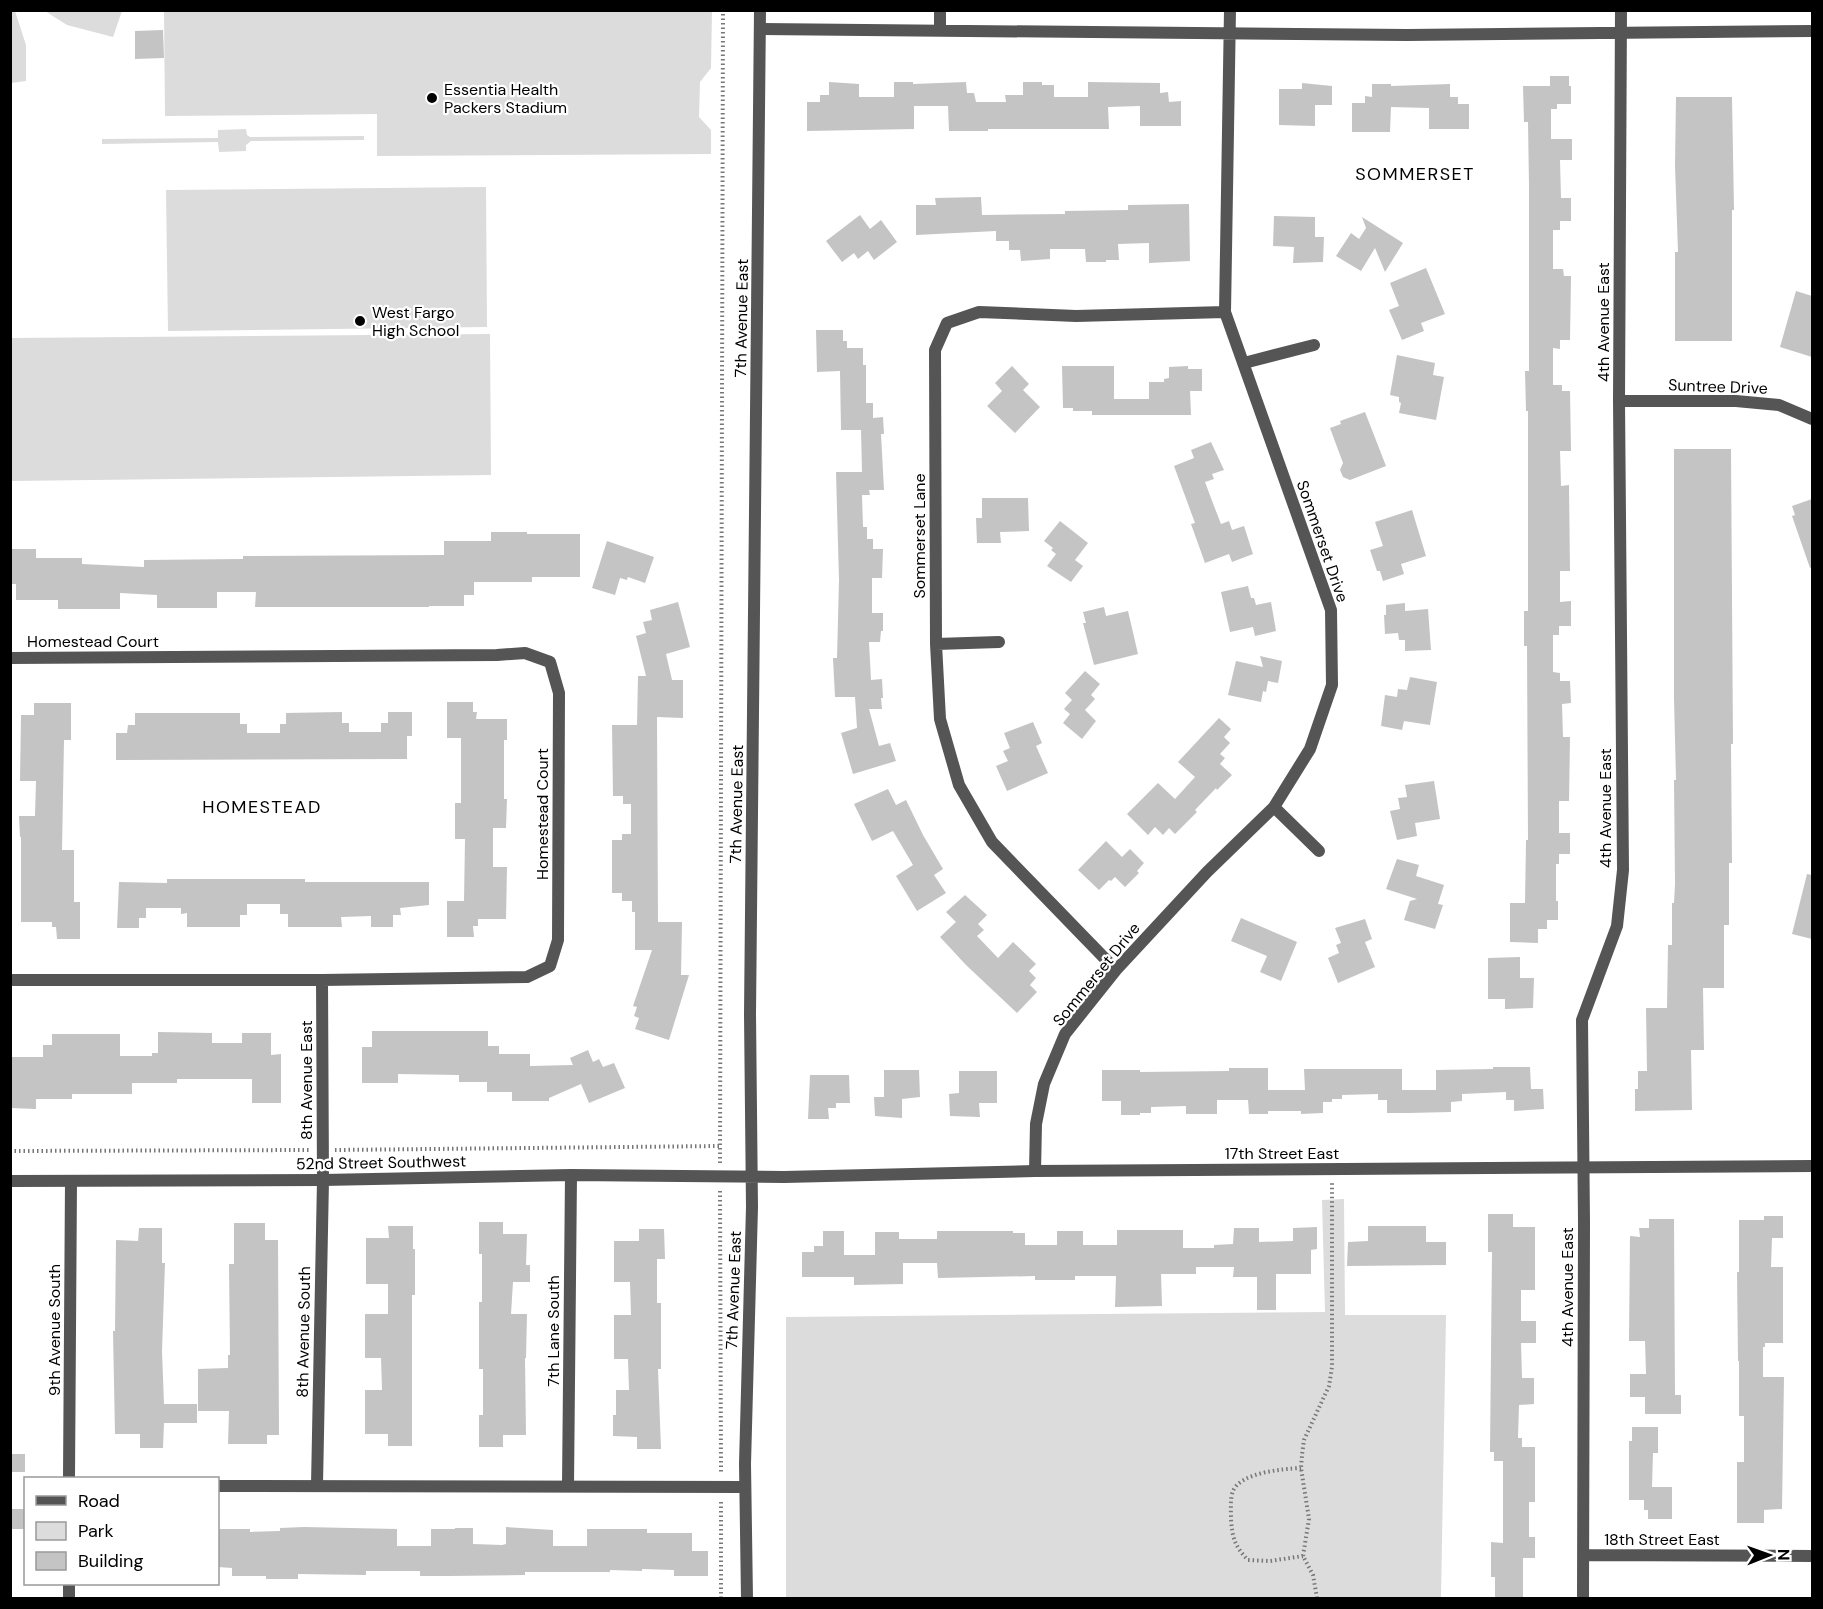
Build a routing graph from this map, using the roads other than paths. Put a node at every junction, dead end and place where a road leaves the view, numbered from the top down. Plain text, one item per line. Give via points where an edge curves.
1 (760, 10) edge
2 (940, 10) edge
3 (1230, 10) edge
4 (1621, 10) edge
5 (760, 29) junction
6 (940, 30) junction
7 (1812, 31) edge
8 (1230, 33) junction
9 (1621, 34) junction
10 (1225, 312) junction
11 (1314, 345) dead end
12 (1244, 363) junction
13 (1619, 400) junction
14 (1812, 419) edge
15 (999, 642) dead end
16 (936, 644) junction
17 (10, 658) edge
18 (1274, 807) junction
19 (1319, 851) dead end
20 (1116, 970) junction
21 (10, 980) edge
22 (322, 980) junction
23 (1812, 1166) edge
24 (1583, 1169) junction
25 (1035, 1171) junction
26 (571, 1175) junction
27 (752, 1177) junction
28 (323, 1180) junction
29 (10, 1181) edge
30 (71, 1181) junction
31 (69, 1477) edge
32 (317, 1485) junction
33 (219, 1486) edge
34 (568, 1486) junction
35 (745, 1487) junction
36 (1583, 1555) junction
37 (1812, 1556) edge
38 (747, 1599) edge
39 (1583, 1599) edge

1 - 5 street, 7th Avenue East
2 - 6 street
3 - 8 street, Sommerset Drive
4 - 9 street, 4th Avenue East
5 - 6 street
5 - 27 street, 7th Avenue East via 750,1014
6 - 8 street
7 - 9 street
8 - 9 street
8 - 10 street, Sommerset Drive
9 - 13 street, 4th Avenue East
10 - 12 street, Sommerset Drive
10 - 16 street, Sommerset Lane via 1076,316 979,312 947,323 935,350
11 - 12 street
12 - 18 street, Sommerset Drive via 1331,610 1332,685 1310,749
13 - 14 street, Suntree Drive via 1779,405
13 - 24 street, 4th Avenue East via 1623,870 1617,926 1582,1020
15 - 16 street
16 - 20 street, Sommerset Lane via 940,719 959,785 992,842
17 - 22 street, Homestead Court via 525,653 550,663 559,693 558,940 550,966 527,977
18 - 19 street
18 - 20 street, Sommerset Drive
20 - 25 street, Sommerset Drive via 1065,1034 1044,1084 1036,1124
21 - 22 street, Homestead Court
22 - 28 street, 8th Avenue East
23 - 24 street, 17th Street East
24 - 25 street, 17th Street East
24 - 36 street, 4th Avenue East
25 - 27 street, 17th Street East
26 - 27 street, 52nd Street Southwest
26 - 28 street, 52nd Street Southwest
26 - 34 street, 7th Lane South
27 - 35 street, 7th Avenue East
28 - 30 street, 52nd Street Southwest
28 - 32 street, 8th Avenue South
29 - 30 street, 52nd Street Southwest
30 - 31 street, 9th Avenue South
32 - 33 street
32 - 34 street
34 - 35 street
35 - 38 street, 7th Avenue East
36 - 37 street, 18th Street East
36 - 39 street, 4th Avenue East

